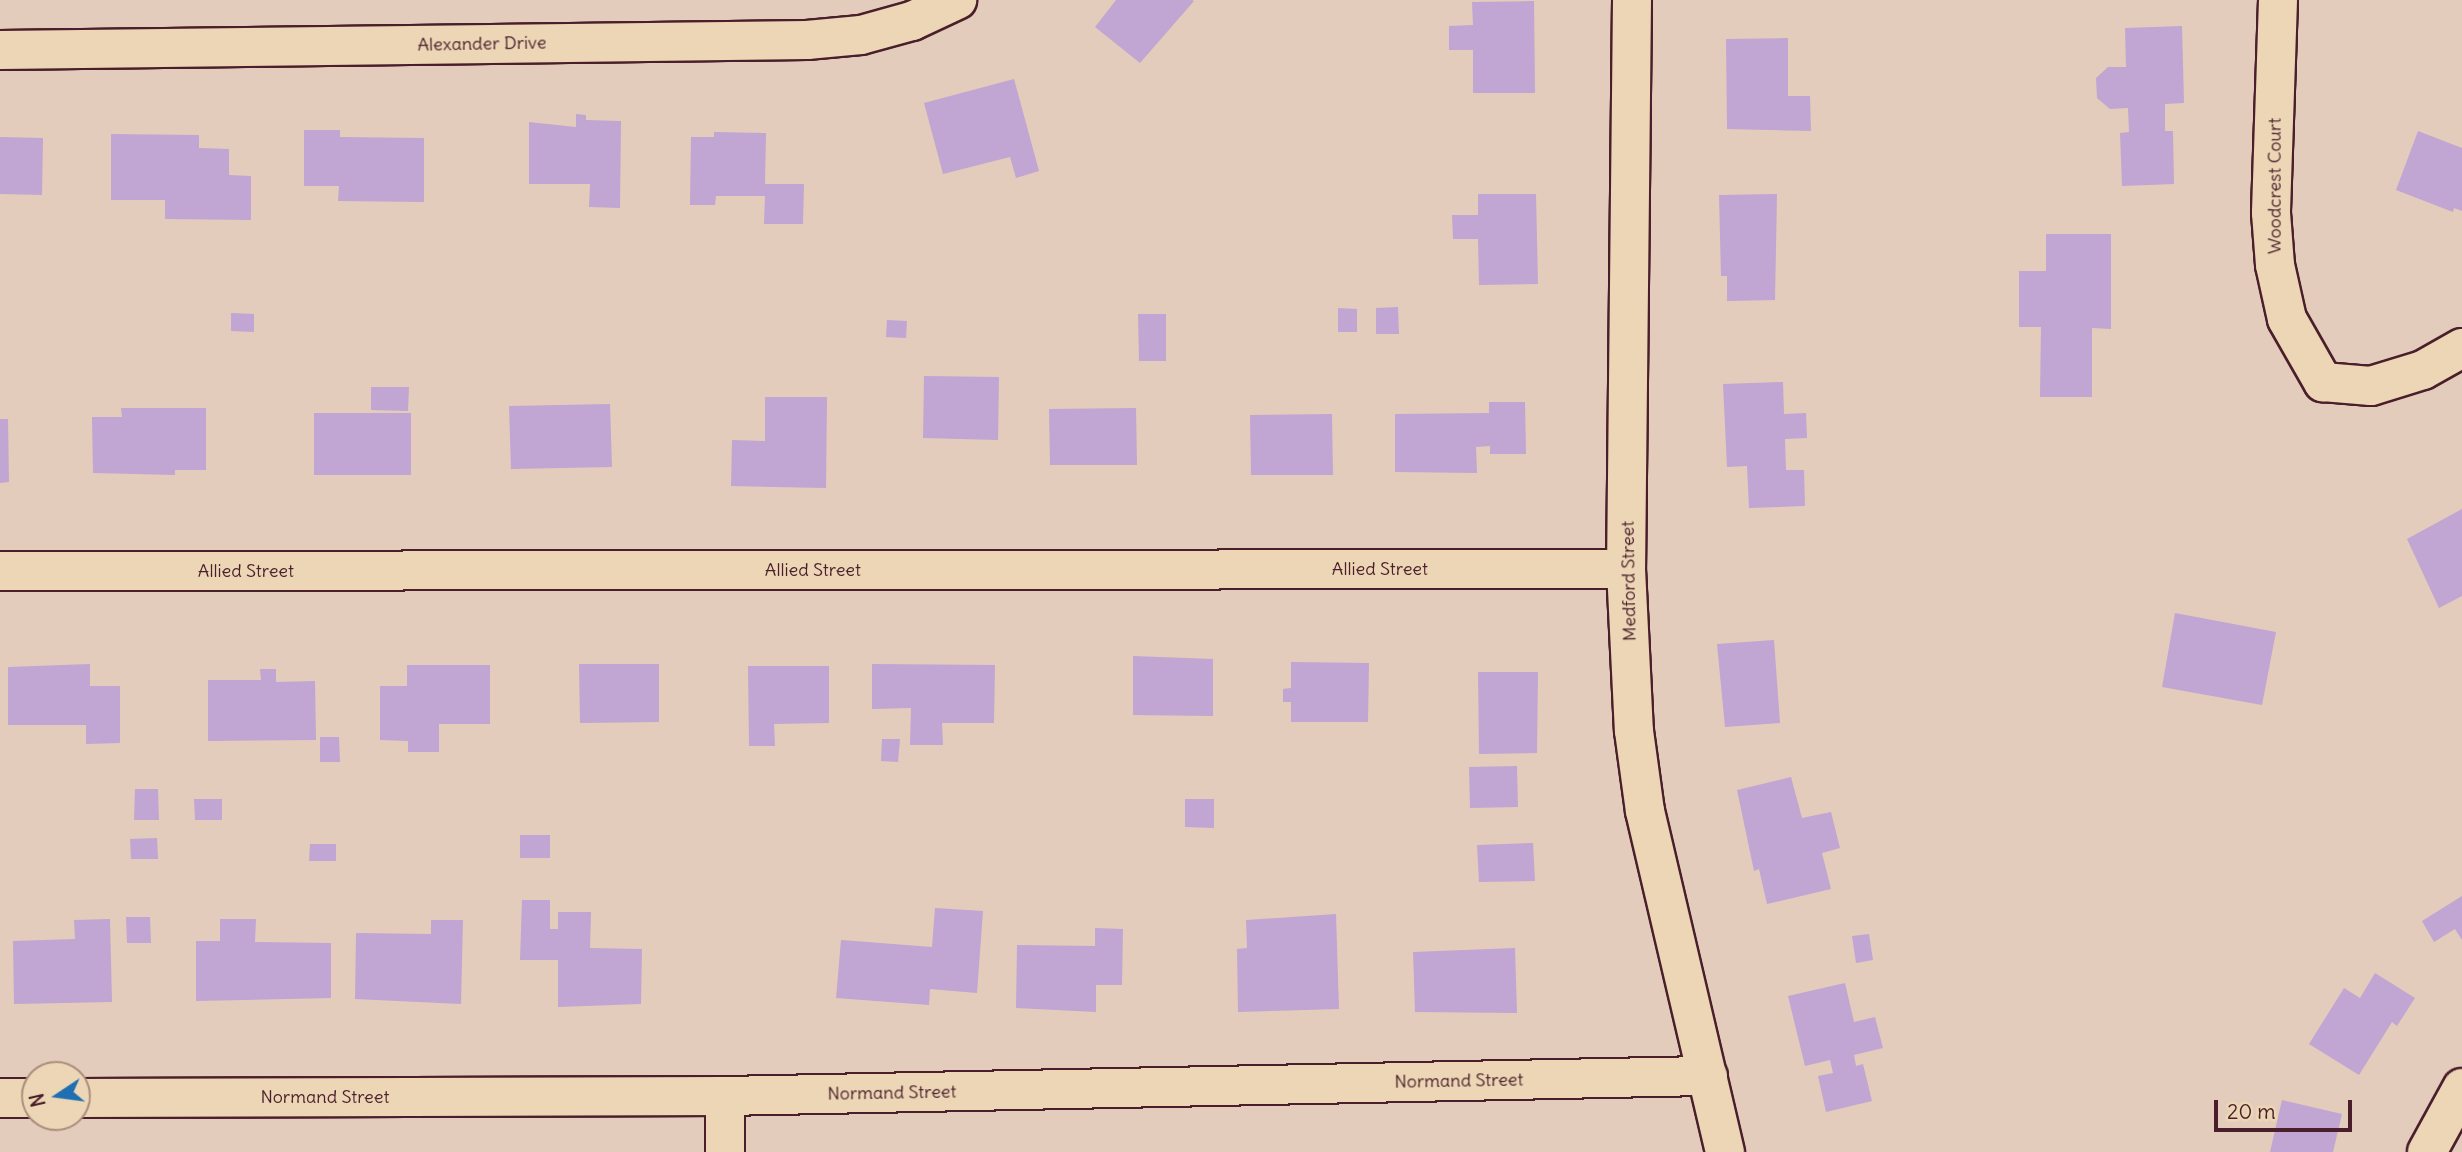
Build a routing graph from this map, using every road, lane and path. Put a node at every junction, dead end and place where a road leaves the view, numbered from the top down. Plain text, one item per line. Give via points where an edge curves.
1 (957, 0) edge
2 (1632, 0) edge
3 (2278, 0) edge
4 (0, 50) edge
5 (2462, 348) edge
6 (1626, 569) junction
7 (0, 571) edge
8 (1708, 1076) junction
9 (2462, 1088) edge
10 (725, 1096) junction
11 (0, 1098) edge
12 (21, 1098) edge
13 (91, 1098) edge
14 (725, 1152) edge
15 (1725, 1152) edge
16 (2427, 1152) edge

1 - 4 street, Alexander Drive via 912,21 861,35 807,40
2 - 6 street, Medford Street
3 - 5 street, Woodcrest Court via 2272,213 2275,265 2287,318 2323,382 2371,386 2423,370
6 - 7 street, Allied Street
6 - 8 street, Medford Street via 1634,730 1645,811
8 - 10 street, Normand Street
8 - 15 street, Medford Street
9 - 16 street
10 - 13 street, Normand Street
10 - 14 street
11 - 12 street

